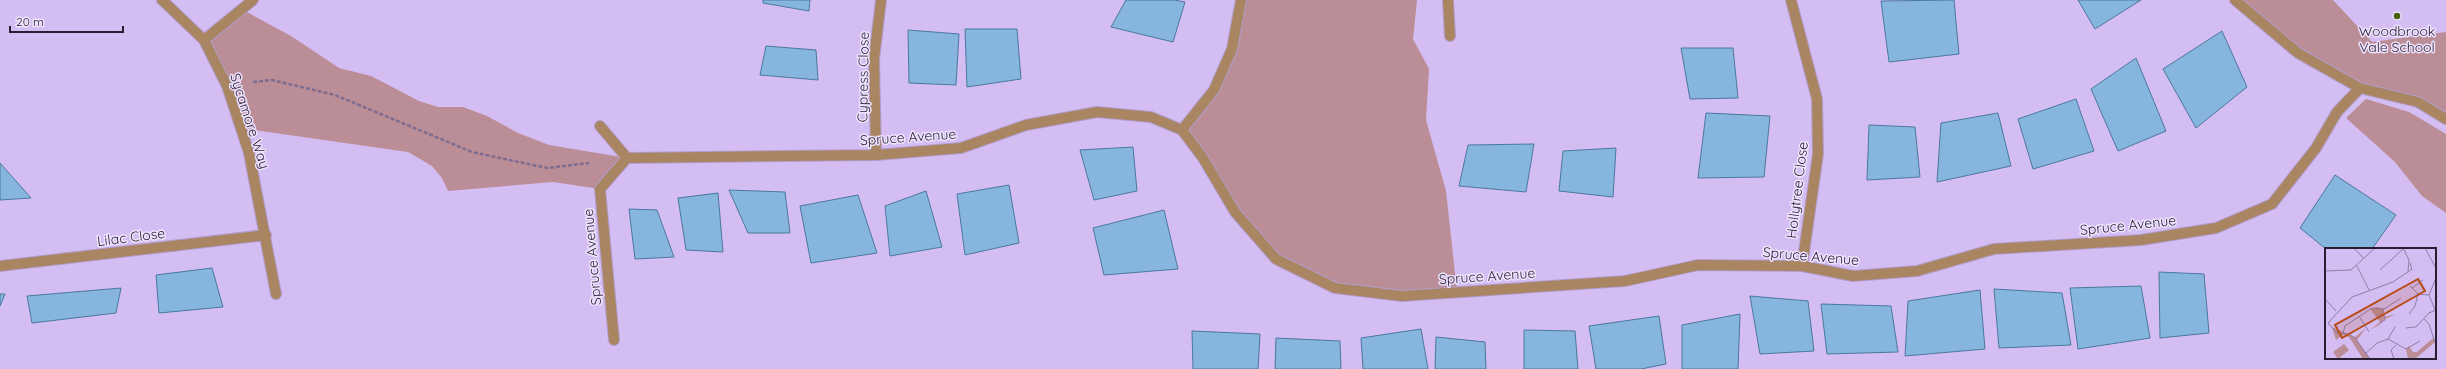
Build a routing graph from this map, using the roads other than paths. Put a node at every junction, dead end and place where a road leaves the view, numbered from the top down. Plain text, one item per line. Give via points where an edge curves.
1 (162, 0) edge
2 (253, 0) edge
3 (881, 0) edge
4 (1242, 0) edge
5 (1448, 0) edge
6 (1791, 0) edge
7 (2235, 0) edge
8 (1450, 36) dead end
9 (204, 40) junction
10 (2360, 88) junction
11 (2446, 119) edge
12 (600, 126) dead end
13 (1182, 130) junction
14 (876, 155) junction
15 (627, 158) junction
16 (266, 235) junction
17 (0, 266) edge
18 (1802, 266) junction
19 (276, 294) dead end
20 (614, 340) dead end

1 - 9 street, Sycamore Way
2 - 9 street
3 - 14 street, Cypress Close via 874,59
4 - 13 street via 1232,49 1214,90
5 - 8 street
6 - 18 street, Hollytree Close via 1817,99 1818,154
7 - 10 street via 2298,53
9 - 16 street, Sycamore Way via 227,86 249,153
10 - 11 street via 2418,102
10 - 18 street, Spruce Avenue via 2337,112 2316,148 2272,204 2216,228 2142,240 1994,250 1917,271 1853,276
12 - 15 street
13 - 14 street, Spruce Avenue via 1151,117 1097,112 1026,125 961,148
13 - 18 street, Spruce Avenue via 1203,158 1235,212 1276,259 1335,288 1402,296 1625,281 1698,266
14 - 15 street, Spruce Avenue
15 - 20 street, Spruce Avenue via 600,188
16 - 17 street, Lilac Close
16 - 19 street, Sycamore Way

